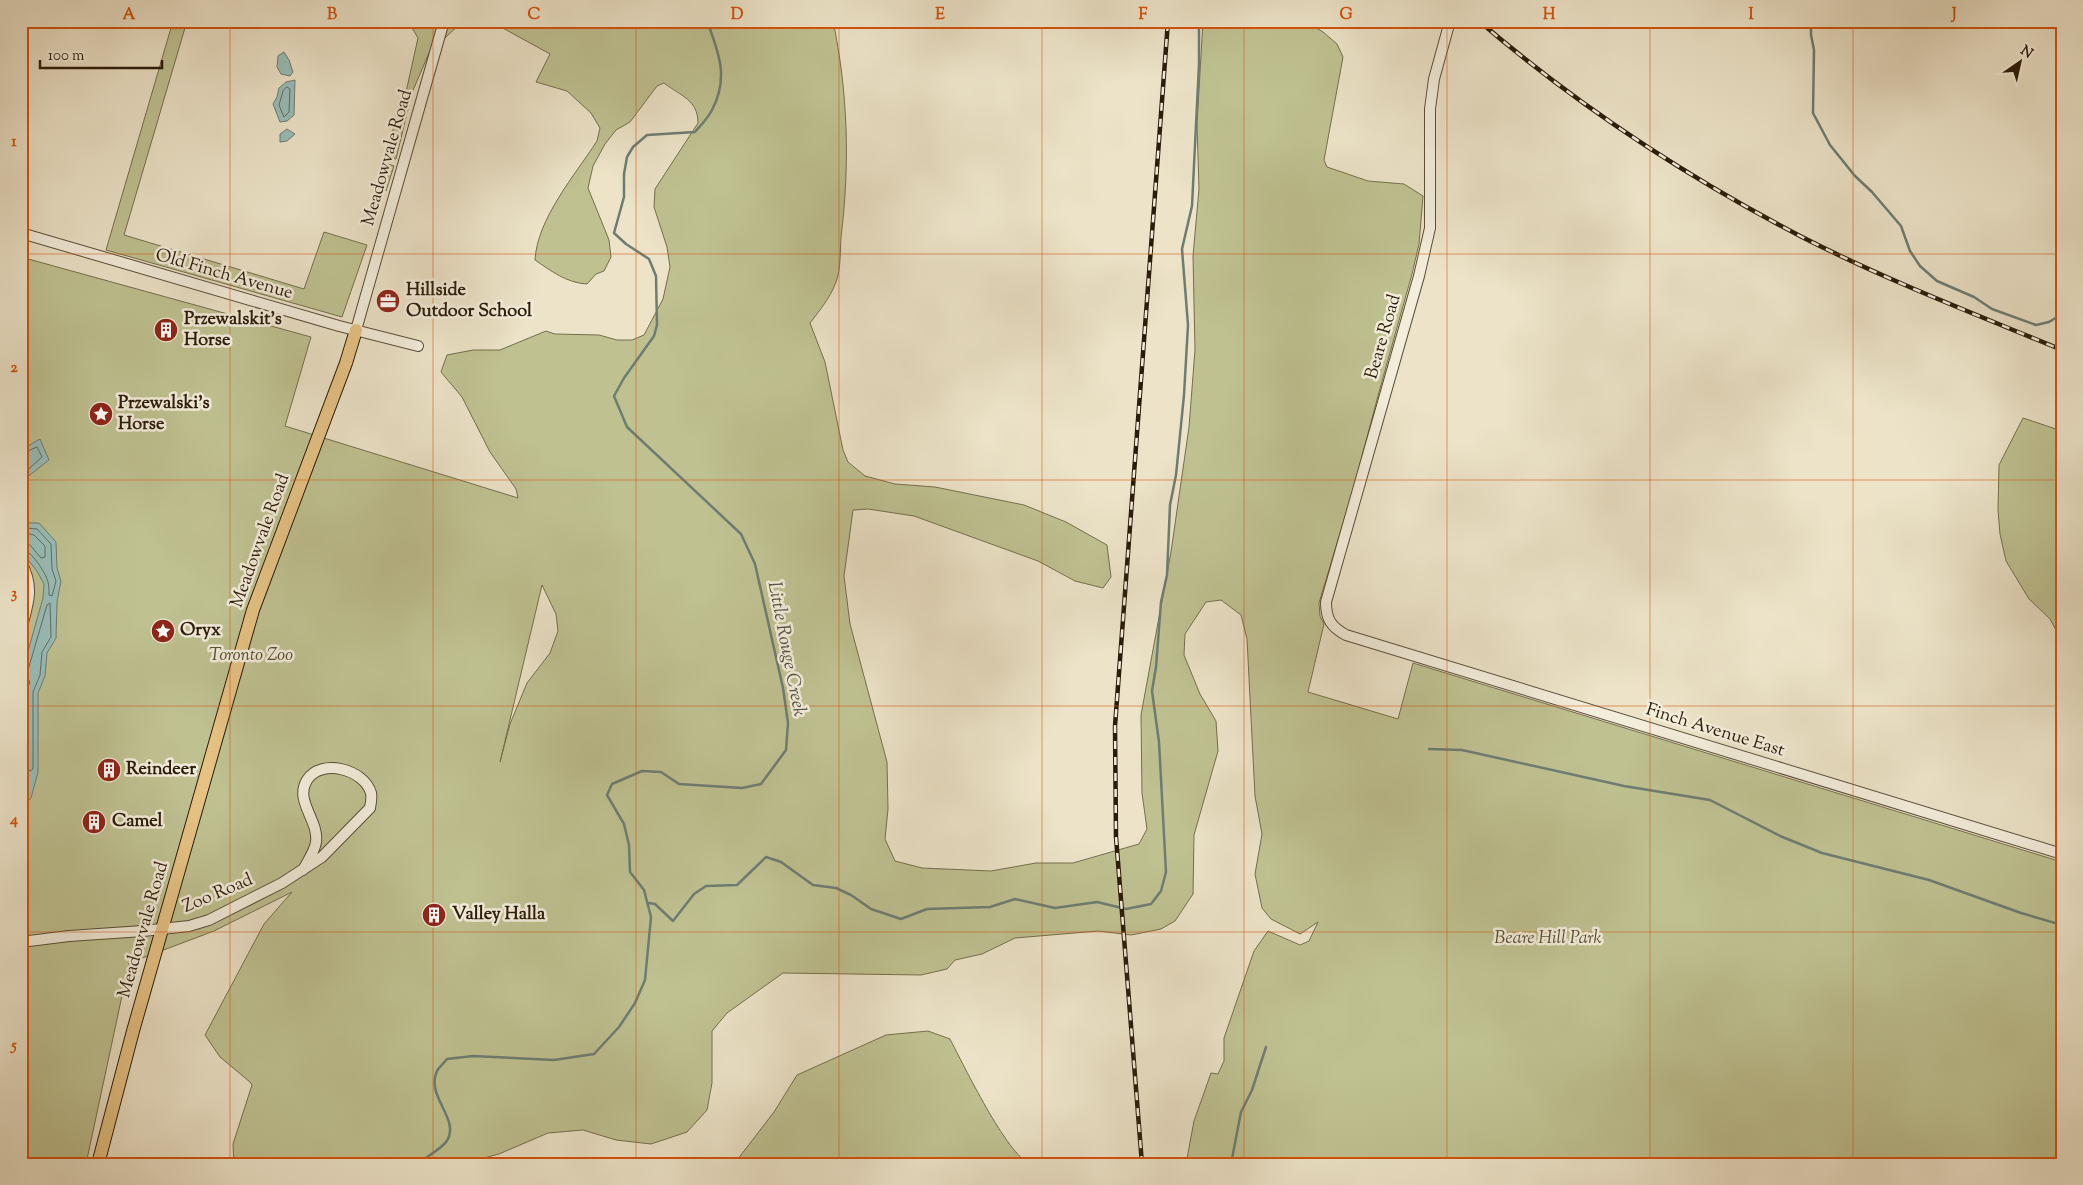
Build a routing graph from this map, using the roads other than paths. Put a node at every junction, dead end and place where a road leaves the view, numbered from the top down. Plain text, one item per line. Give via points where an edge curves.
1 (444, 21) edge
2 (1450, 21) edge
3 (21, 233) edge
4 (356, 330) junction
5 (418, 346) dead end
6 (21, 562) edge
7 (21, 630) edge
8 (1359, 639) joint
9 (2062, 854) edge
10 (303, 870) junction
11 (162, 929) junction
12 (21, 942) edge
13 (101, 1160) edge

1 - 4 street, Meadowvale Road
2 - 8 street, Beare Road via 1434,79 1430,109 1430,228 1326,602 1329,621 1334,629
3 - 4 street, Old Finch Avenue
4 - 5 street, Old Finch Avenue
4 - 11 main road, Meadowvale Road via 253,610
6 - 7 street via 28,575 30,596
8 - 9 street, Finch Avenue East
10 - 10 street, Zoo Road via 322,857 370,808 371,792 350,772 319,770 304,785 304,801 316,829 316,843
10 - 11 street, Zoo Road via 209,920
11 - 12 street, Zoo Road
11 - 13 main road, Meadowvale Road

